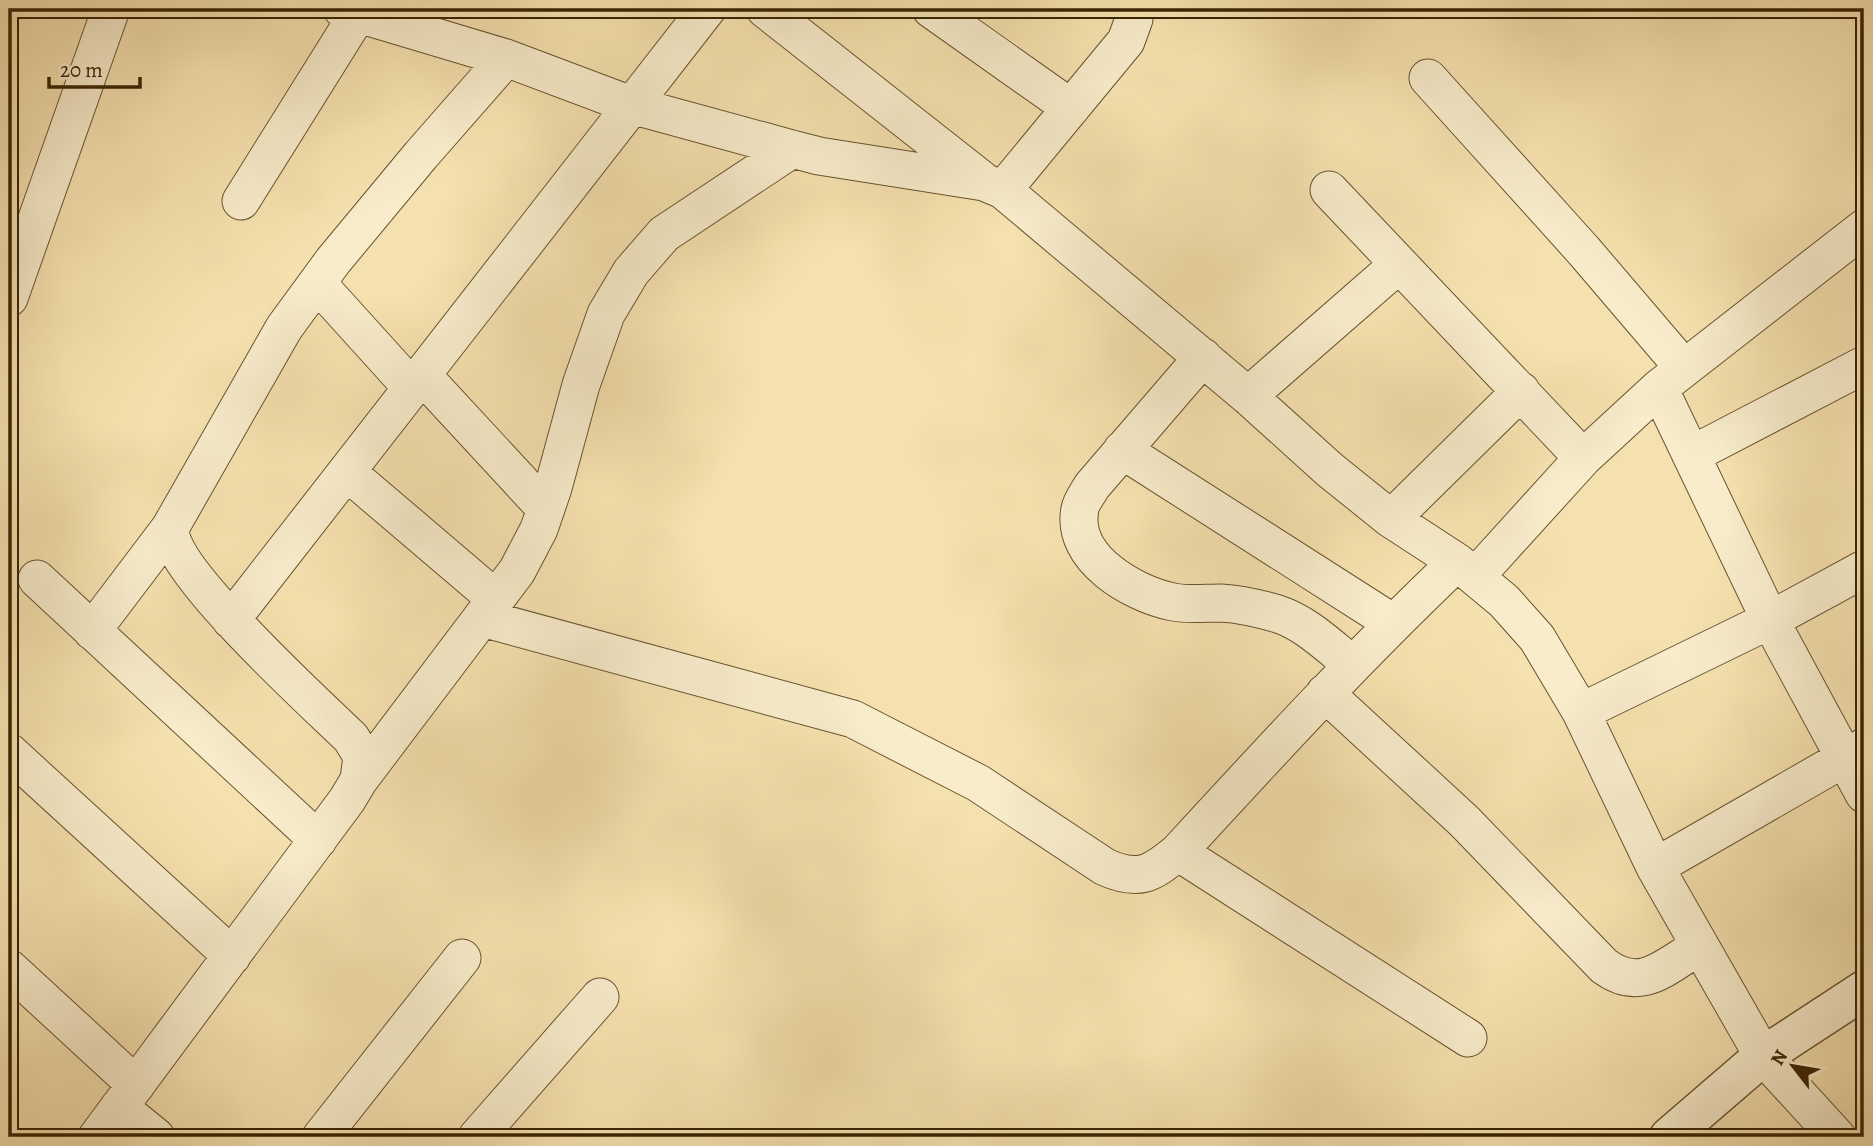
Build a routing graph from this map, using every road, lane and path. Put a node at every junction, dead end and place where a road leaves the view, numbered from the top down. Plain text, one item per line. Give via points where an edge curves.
1 (111, 9) edge
2 (706, 9) edge
3 (765, 9) edge
4 (931, 9) edge
5 (1132, 9) edge
6 (354, 10) edge
7 (506, 58) junction
8 (1428, 78) dead end
9 (631, 105) junction
10 (1071, 108) junction
11 (792, 149) junction
12 (993, 186) junction
13 (1329, 190) dead end
14 (241, 201) dead end
15 (1864, 228) edge
16 (1399, 264) junction
17 (317, 283) junction
18 (9, 298) edge
19 (1203, 357) junction
20 (1864, 365) edge
21 (1671, 378) junction
22 (417, 382) junction
23 (1521, 391) junction
24 (1248, 396) junction
25 (1122, 450) junction
26 (1691, 455) junction
27 (1583, 458) junction
28 (346, 472) junction
29 (546, 509) junction
30 (1391, 519) junction
31 (170, 528) junction
32 (1864, 569) edge
33 (1466, 570) junction
34 (37, 579) dead end
35 (489, 608) junction
36 (231, 620) junction
37 (1770, 621) junction
38 (1393, 623) junction
39 (92, 631) junction
40 (1353, 665) junction
41 (1325, 693) junction
42 (1581, 712) junction
43 (9, 752) edge
44 (1854, 752) edge
45 (359, 780) junction
46 (1864, 794) edge
47 (318, 840) junction
48 (1178, 852) junction
49 (1655, 867) junction
50 (1700, 946) junction
51 (232, 956) junction
52 (462, 958) dead end
53 (9, 968) edge
54 (1864, 990) edge
55 (600, 997) dead end
56 (1468, 1038) dead end
57 (1763, 1056) junction
58 (128, 1096) junction
59 (97, 1137) edge
60 (156, 1137) edge
61 (321, 1137) edge
62 (477, 1137) edge
63 (1669, 1137) edge
64 (1837, 1137) edge

1 - 18 street
2 - 9 street
3 - 12 street
4 - 10 street
5 - 10 street via 1134,19 1126,41
6 - 7 street
6 - 14 street
7 - 9 street
7 - 17 street
8 - 21 street via 1584,251
9 - 11 street
9 - 22 street
10 - 12 street
11 - 12 street
11 - 29 street via 664,234 631,272 606,314
12 - 19 street
13 - 16 street
15 - 21 street
16 - 23 street
16 - 24 street
17 - 22 street
17 - 31 street via 284,328
19 - 24 street
19 - 25 street
20 - 26 street
21 - 26 street
21 - 27 street
22 - 28 street
22 - 29 street
23 - 27 street
23 - 30 street
24 - 30 street
25 - 38 street
25 - 40 street via 1080,508 1079,527 1090,554 1120,579 1164,600 1224,603 1280,615 1313,633
26 - 37 street
27 - 33 street
28 - 35 street
28 - 36 street
29 - 35 street via 517,571
30 - 33 street
31 - 36 street via 172,544 185,564
31 - 39 street
32 - 37 street
33 - 38 street
33 - 42 street via 1504,601 1537,638
34 - 39 street
35 - 45 street
35 - 48 street via 853,719 978,783 1119,873 1153,872
36 - 45 street via 351,737 362,756
37 - 42 street
37 - 44 street
38 - 40 street
39 - 47 street
40 - 41 street
41 - 48 street
41 - 50 street via 1464,821 1604,967 1631,980 1645,979
42 - 49 street
43 - 51 street
44 - 46 street
44 - 49 street
45 - 47 street
47 - 51 street
48 - 56 street
49 - 50 street
50 - 57 street
51 - 58 street
52 - 61 street
53 - 58 street
54 - 57 street
55 - 62 street
57 - 63 street
57 - 64 street
58 - 59 street
58 - 60 street

